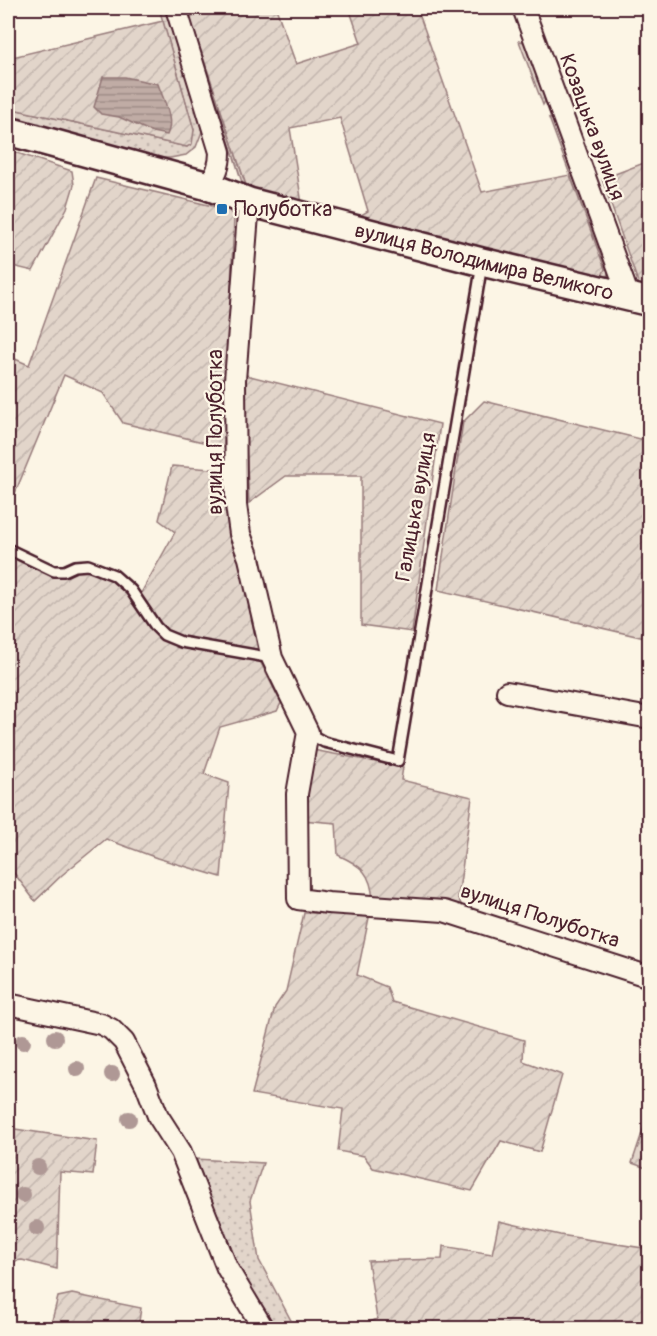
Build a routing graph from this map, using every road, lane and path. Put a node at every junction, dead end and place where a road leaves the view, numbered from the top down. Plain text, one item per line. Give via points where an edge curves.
1 (176, 8) edge
2 (523, 8) edge
3 (8, 131) edge
4 (208, 186) junction
5 (249, 202) junction
6 (482, 262) junction
7 (639, 300) edge
8 (8, 549) edge
9 (272, 658) junction
10 (507, 693) dead end
11 (650, 718) edge
12 (308, 732) junction
13 (650, 977) edge
14 (8, 1004) edge
15 (263, 1329) edge

1 - 4 street via 220,152 220,165
2 - 7 street, Козацька вулиця
3 - 4 main road, вулиця Володимира Великого
4 - 5 main road, вулиця Володимира Великого
5 - 6 main road, вулиця Володимира Великого
5 - 9 street, вулиця Полуботка via 235,380 236,488 240,534
6 - 7 main road, вулиця Володимира Великого
6 - 12 lane, Галицька вулиця via 398,761 324,742
8 - 9 lane via 54,571 88,565 114,575 131,590 164,635 181,642
9 - 12 street, вулиця Полуботка
10 - 11 street
12 - 13 street, вулиця Полуботка via 297,794 298,899 444,911
14 - 15 street via 101,1024 124,1042 158,1116 181,1152 227,1269

